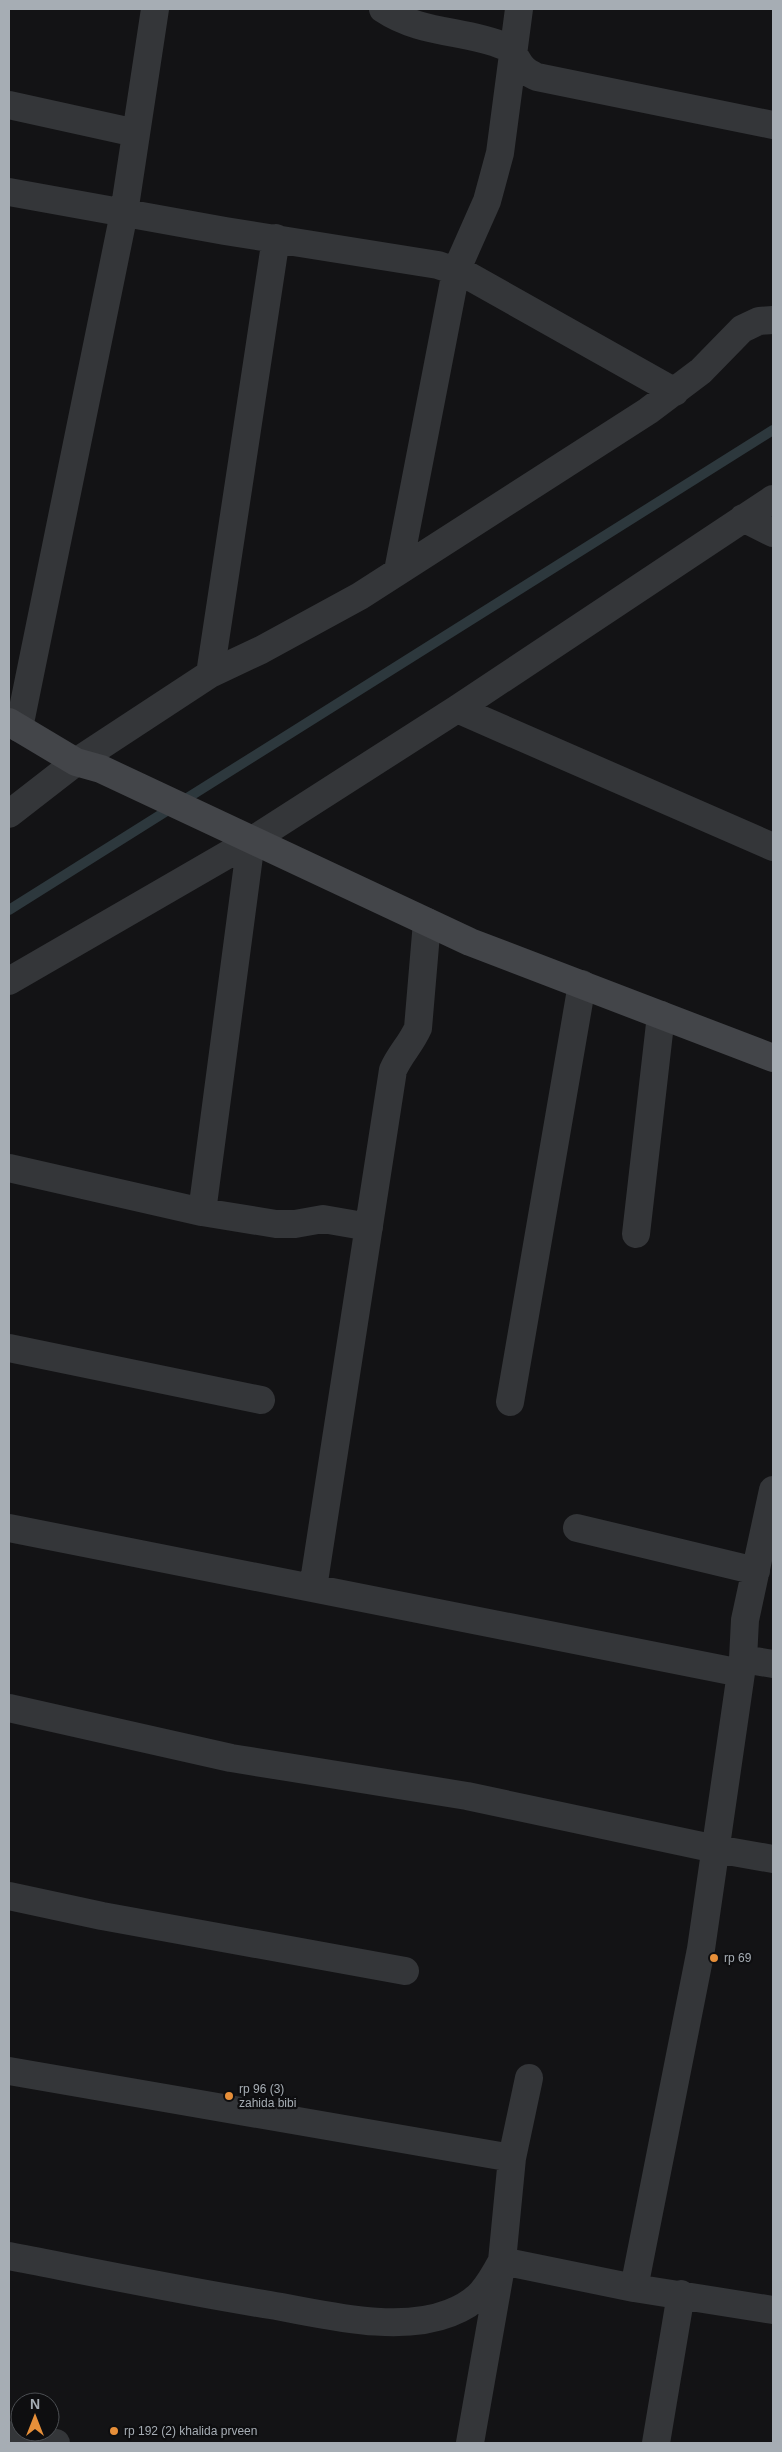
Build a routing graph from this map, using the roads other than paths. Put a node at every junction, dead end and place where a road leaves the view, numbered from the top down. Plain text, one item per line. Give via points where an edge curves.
1 (155, 9) edge
2 (382, 9) edge
3 (519, 9) edge
4 (514, 53) junction
5 (9, 105) edge
6 (773, 125) edge
7 (136, 133) junction
8 (9, 192) edge
9 (124, 213) junction
10 (276, 238) junction
11 (456, 271) junction
12 (773, 320) edge
13 (675, 392) junction
14 (773, 499) edge
15 (743, 518) junction
16 (773, 533) edge
17 (398, 571) junction
18 (210, 674) junction
19 (457, 709) junction
20 (14, 725) edge
21 (89, 766) junction
22 (9, 814) edge
23 (250, 841) junction
24 (773, 848) edge
25 (427, 922) junction
26 (9, 981) edge
27 (582, 984) junction
28 (661, 1015) junction
29 (773, 1058) edge
30 (9, 1168) edge
31 (202, 1212) junction
32 (369, 1227) junction
33 (636, 1234) dead end
34 (9, 1348) edge
35 (261, 1400) dead end
36 (510, 1402) dead end
37 (773, 1490) edge
38 (9, 1528) edge
39 (577, 1528) dead end
40 (756, 1571) junction
41 (313, 1588) junction
42 (773, 1664) edge
43 (742, 1666) junction
44 (9, 1708) edge
45 (716, 1849) junction
46 (773, 1859) edge
47 (9, 1896) edge
48 (405, 1971) dead end
49 (9, 2071) edge
50 (529, 2078) dead end
51 (512, 2158) junction
52 (9, 2256) edge
53 (502, 2261) junction
54 (634, 2288) junction
55 (681, 2294) junction
56 (773, 2310) edge
57 (9, 2435) edge
58 (56, 2443) edge
59 (470, 2443) edge
60 (656, 2443) edge

1 - 7 street
2 - 4 street via 411,24 496,43
3 - 4 street
4 - 6 street via 524,70 537,77
4 - 11 street via 500,153 488,202
5 - 7 street
7 - 9 street
8 - 9 street
9 - 10 street
9 - 20 street
10 - 11 street via 410,259
10 - 18 street
11 - 13 street
11 - 17 street
12 - 13 street via 759,321 742,329 701,371
13 - 17 street
14 - 15 street
15 - 16 street
15 - 19 street
17 - 18 street via 360,596
18 - 21 street
19 - 23 street
19 - 24 street
20 - 21 street
21 - 22 street
21 - 23 street
23 - 25 street
23 - 26 street
23 - 31 street
25 - 27 street via 470,942
25 - 32 street via 418,1028 399,1055 393,1070
27 - 28 street
27 - 36 street
28 - 29 street
28 - 33 street
30 - 31 street
31 - 32 street via 276,1224 323,1219
32 - 41 street
34 - 35 street
37 - 40 street
38 - 41 street
39 - 40 street
40 - 43 street via 745,1620
41 - 43 street
42 - 43 street
43 - 45 street
44 - 45 street via 231,1758 458,1794
45 - 46 street
45 - 54 street via 701,1949
47 - 48 street
49 - 51 street
50 - 51 street
51 - 53 street
52 - 53 street via 217,2296 365,2320 392,2321 424,2320 450,2314 475,2301
53 - 54 street
53 - 59 street
54 - 55 street
55 - 56 street
55 - 60 street
57 - 58 street

